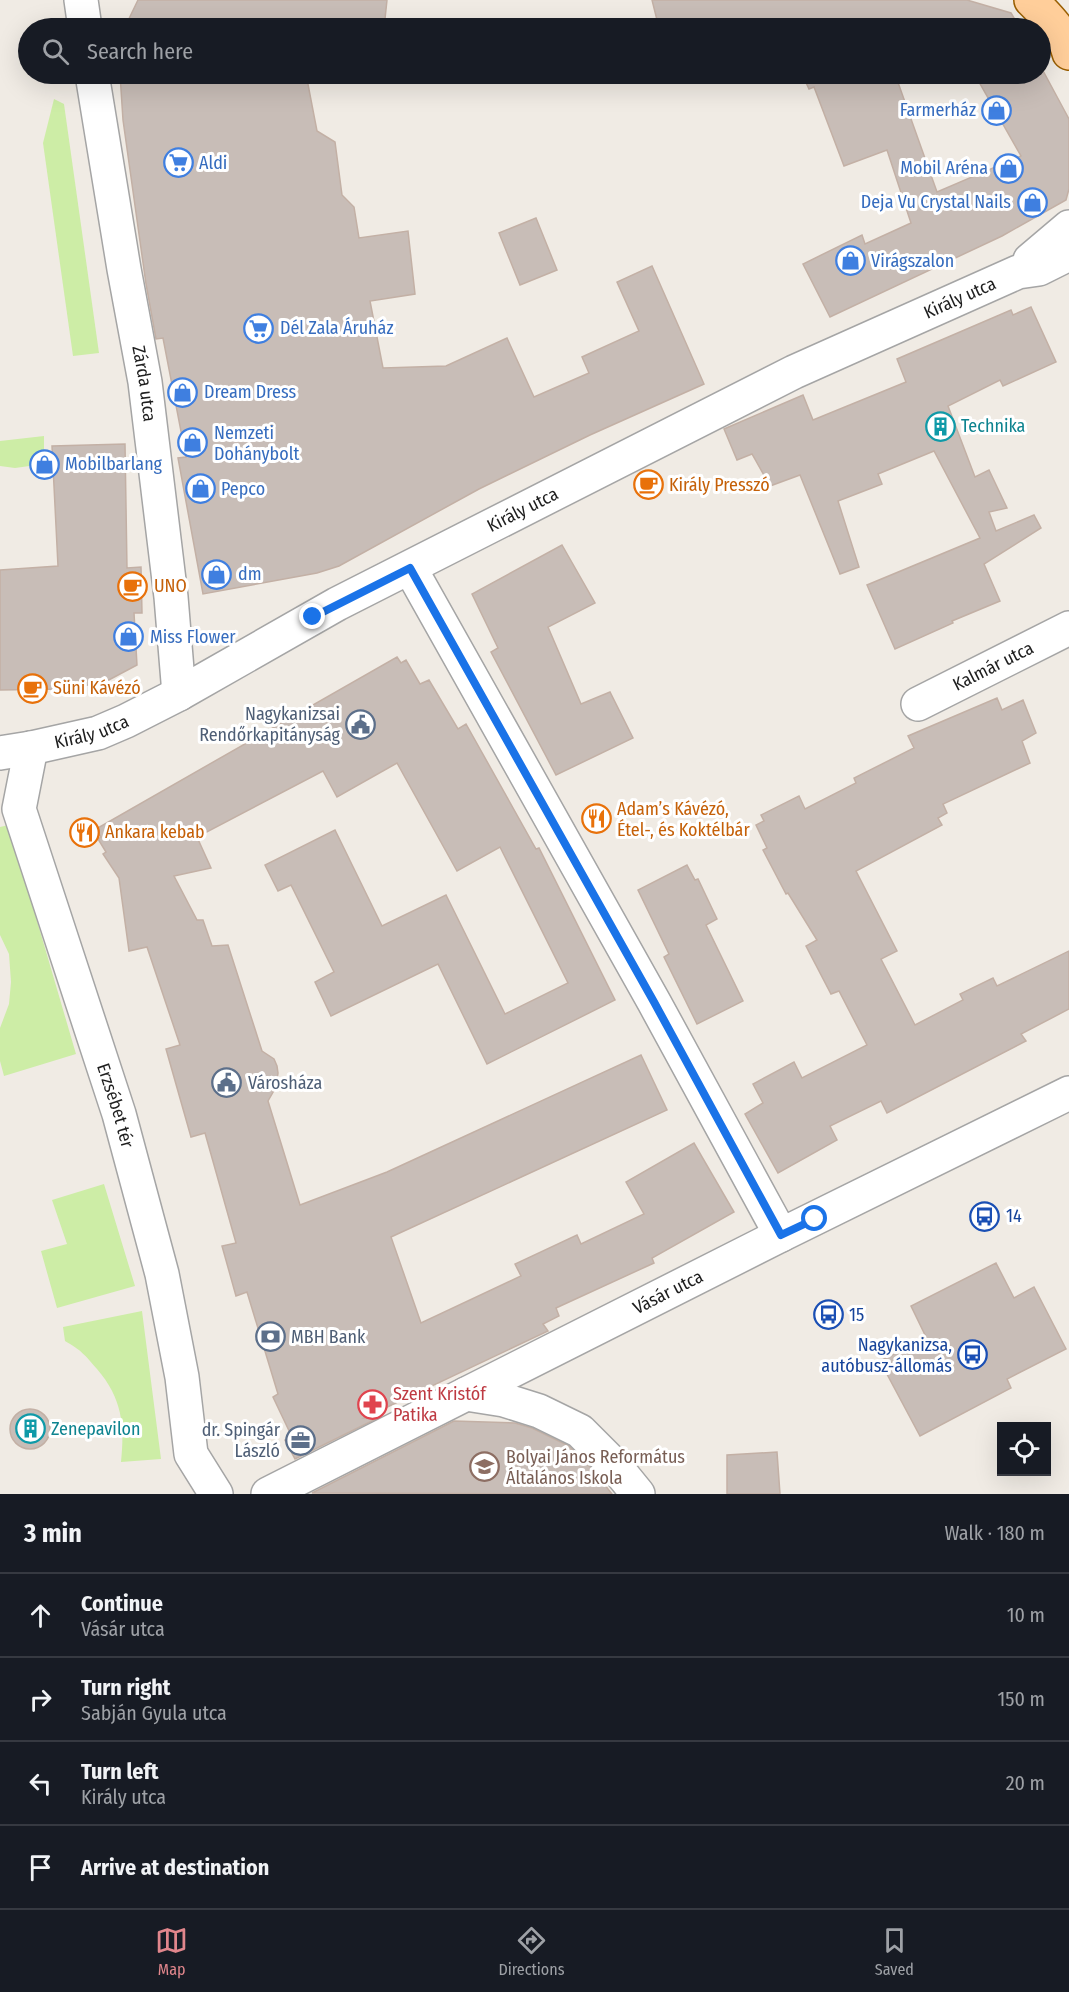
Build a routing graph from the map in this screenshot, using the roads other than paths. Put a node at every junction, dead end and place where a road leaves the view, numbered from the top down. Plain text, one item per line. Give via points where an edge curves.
1 (81, 0) edge
2 (1031, 0) edge
3 (84, 18) edge
4 (1048, 18) edge
5 (1051, 22) edge
6 (1068, 48) edge
7 (94, 84) edge
8 (1069, 227) edge
9 (1069, 254) edge
10 (1018, 272) junction
11 (410, 568) junction
12 (1069, 628) edge
13 (179, 694) junction
14 (918, 704) dead end
15 (15, 750) edge
16 (1069, 1093) edge
17 (781, 1235) junction
18 (465, 1394) junction
19 (216, 1494) edge
20 (268, 1494) edge
21 (638, 1494) edge

1 - 3 street
2 - 4 main road
5 - 6 main road
7 - 13 street, Zárda utca via 145,382
8 - 10 street, Király utca
9 - 10 street, Király utca via 1039,269
10 - 11 street, Király utca via 794,372
11 - 13 street, Király utca via 337,604
11 - 17 street
12 - 14 street, Kalmár utca
13 - 15 street, Király utca via 98,733
15 - 19 street, Erzsébet tér via 19,809 119,1114 167,1294 191,1454
16 - 17 street, Vásár utca
17 - 18 street, Vásár utca
18 - 20 street, Vásár utca
18 - 21 street via 539,1411 580,1431

